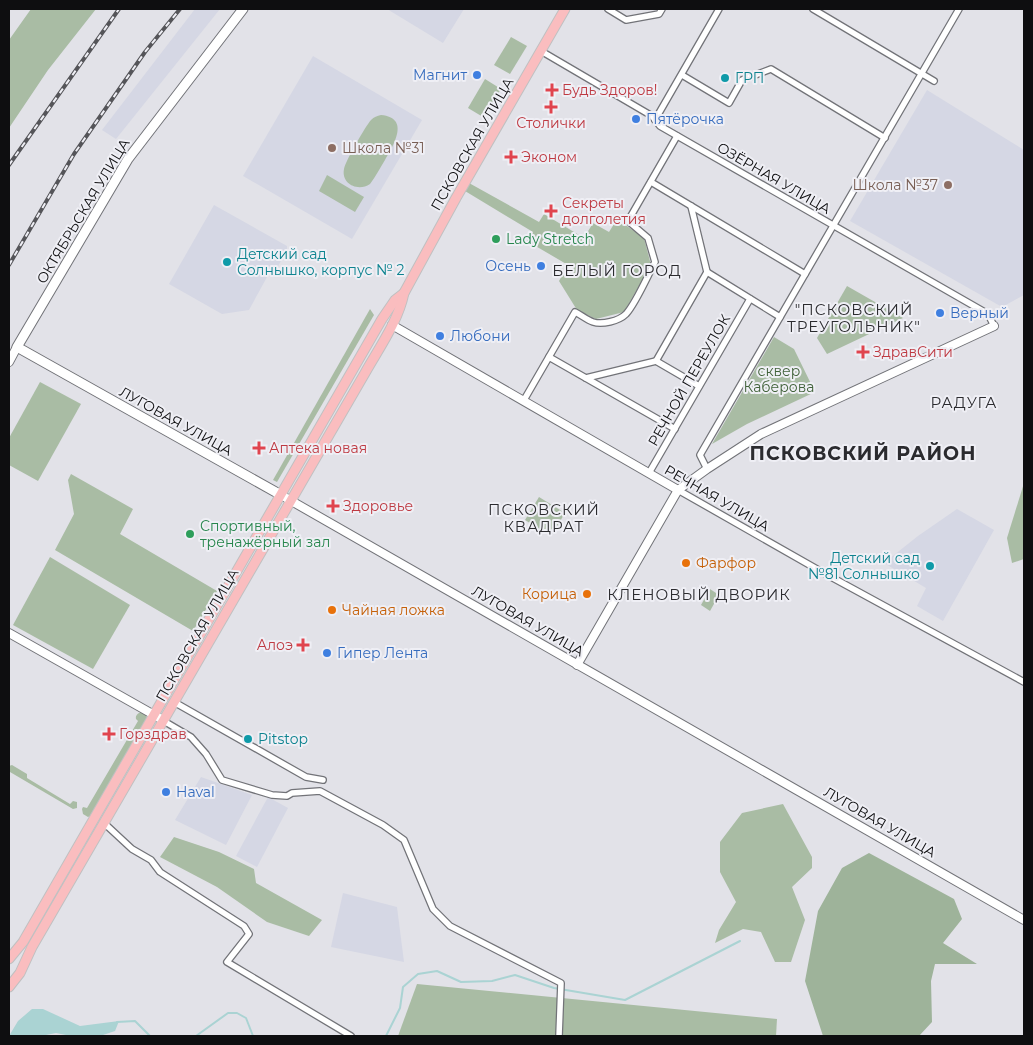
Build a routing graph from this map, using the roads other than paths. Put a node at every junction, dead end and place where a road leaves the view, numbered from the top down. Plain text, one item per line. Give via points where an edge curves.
1 (243, 9) edge
2 (565, 9) edge
3 (608, 9) edge
4 (662, 9) edge
5 (720, 9) edge
6 (814, 9) edge
7 (959, 9) edge
8 (541, 51) junction
9 (922, 74) junction
10 (682, 75) junction
11 (934, 81) dead end
12 (655, 120) junction
13 (677, 136) junction
14 (885, 138) junction
15 (651, 182) junction
16 (691, 206) junction
17 (833, 226) junction
18 (708, 272) junction
19 (806, 274) junction
20 (404, 293) junction
21 (750, 299) junction
22 (780, 316) junction
23 (994, 326) joint
24 (396, 327) junction
25 (17, 347) junction
26 (549, 357) junction
27 (656, 361) junction
28 (9, 362) edge
29 (355, 367) junction
30 (365, 373) junction
31 (586, 378) junction
32 (700, 386) junction
33 (524, 400) junction
34 (675, 429) junction
35 (707, 469) junction
36 (649, 473) junction
37 (678, 490) junction
38 (281, 495) junction
39 (291, 501) junction
40 (9, 633) edge
41 (577, 665) junction
42 (1024, 682) edge
43 (174, 702) junction
44 (154, 715) junction
45 (163, 720) junction
46 (323, 780) dead end
47 (104, 823) junction
48 (1024, 920) edge
49 (9, 959) edge
50 (20, 973) junction
51 (9, 977) edge
52 (9, 987) edge
53 (351, 1036) edge
54 (560, 1036) edge

1 - 25 main road, ОКТЯБРЬСКАЯ УЛИЦА via 128,159
2 - 8 main road, ПСКОВСКАЯ УЛИЦА
3 - 4 street via 626,20 659,14
5 - 10 street
6 - 9 street
7 - 9 street
8 - 12 street, ОЗЁРНАЯ УЛИЦА
8 - 20 main road, ПСКОВСКАЯ УЛИЦА
9 - 11 street
9 - 14 street
10 - 12 street
10 - 14 street via 729,103 742,80 771,69
12 - 13 street, ОЗЁРНАЯ УЛИЦА
13 - 15 street
13 - 17 street, ОЗЁРНАЯ УЛИЦА
14 - 17 street
15 - 16 street
15 - 26 street via 628,222 648,238 656,262 639,292 626,314 610,322 594,323 575,312
16 - 18 street
16 - 19 street
17 - 19 street
17 - 23 street, ОЗЁРНАЯ УЛИЦА via 988,314
18 - 21 street
18 - 27 street
19 - 22 street
20 - 24 main road, ПСКОВСКАЯ УЛИЦА
20 - 29 main road, ПСКОВСКАЯ УЛИЦА via 386,313
21 - 22 street
21 - 32 street, РЕЧНОЙ ПЕРЕУЛОК
22 - 35 street via 700,455
23 - 35 street via 761,434
24 - 30 main road, ПСКОВСКАЯ УЛИЦА
24 - 33 street, РЕЧНАЯ УЛИЦА
25 - 28 street, ОКТЯБРЬСКАЯ УЛИЦА
25 - 38 main road, ЛУГОВАЯ УЛИЦА
26 - 31 street
26 - 33 street
27 - 31 street
27 - 32 street
29 - 30 main road via 360,375
29 - 38 main road, ПСКОВСКАЯ УЛИЦА
30 - 39 main road, ПСКОВСКАЯ УЛИЦА
31 - 34 street
32 - 34 street, РЕЧНОЙ ПЕРЕУЛОК
33 - 36 street, РЕЧНАЯ УЛИЦА
34 - 36 street, РЕЧНОЙ ПЕРЕУЛОК
35 - 37 street
36 - 37 street, РЕЧНАЯ УЛИЦА
37 - 41 street
37 - 42 street, РЕЧНАЯ УЛИЦА
38 - 39 street, ЛУГОВАЯ УЛИЦА
38 - 44 main road, ПСКОВСКАЯ УЛИЦА
39 - 41 street, ЛУГОВАЯ УЛИЦА
39 - 43 main road, ПСКОВСКАЯ УЛИЦА
40 - 44 street
41 - 48 street, ЛУГОВАЯ УЛИЦА
43 - 45 main road, ПСКОВСКАЯ УЛИЦА
43 - 46 street via 306,777
44 - 45 street
44 - 49 main road, ПСКОВСКАЯ УЛИЦА via 23,942
45 - 47 main road, ПСКОВСКАЯ УЛИЦА
45 - 54 street via 191,737 222,780 272,795 320,791 404,840 432,909 450,926 561,983
47 - 50 main road, ПСКОВСКАЯ УЛИЦА
47 - 53 street via 132,849 151,860 160,872 244,926 250,934 227,962
50 - 51 main road via 14,978
50 - 52 main road, ПСКОВСКАЯ УЛИЦА

